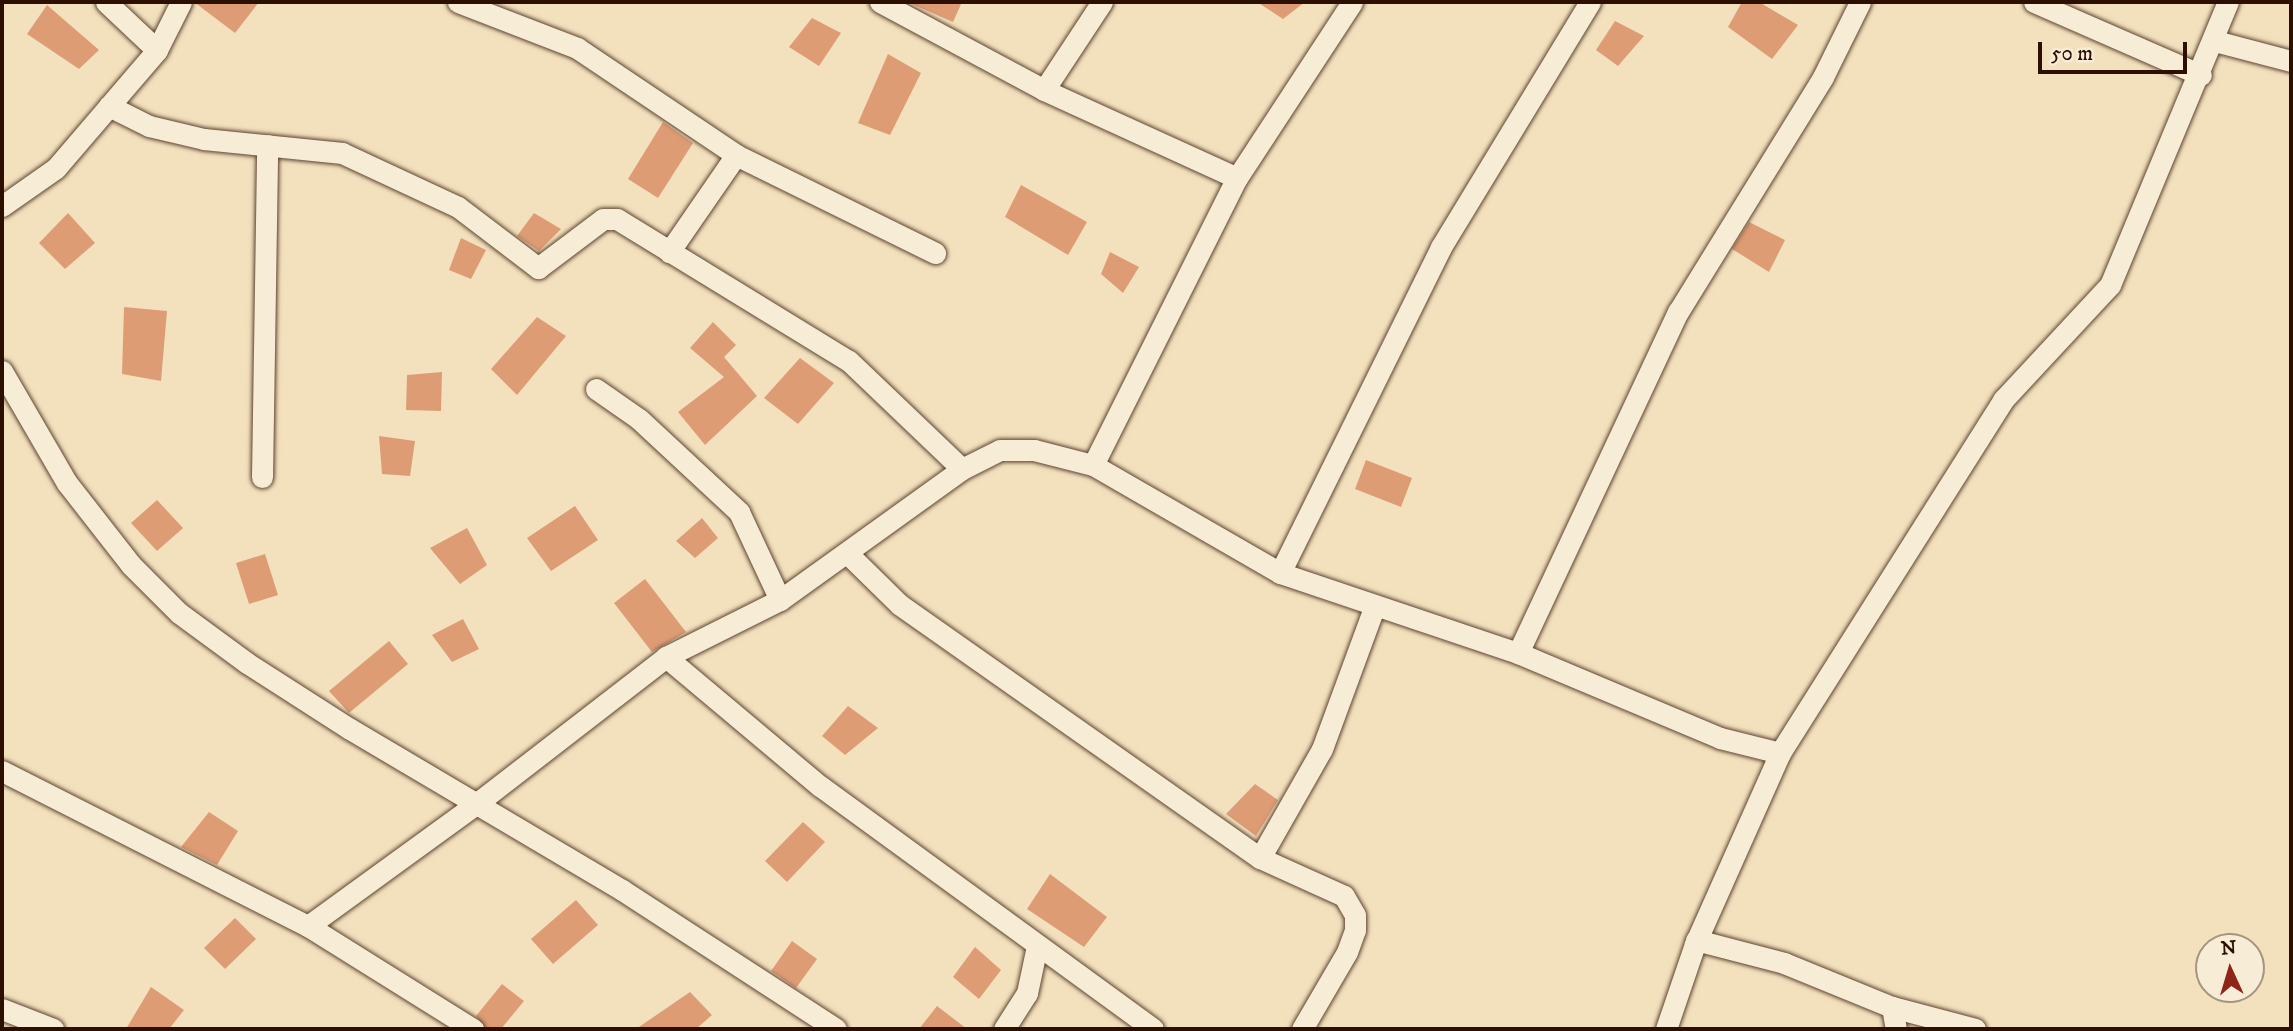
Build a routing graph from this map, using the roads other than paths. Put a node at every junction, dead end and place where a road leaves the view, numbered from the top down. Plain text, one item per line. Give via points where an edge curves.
1 (106, 2) edge
2 (181, 2) edge
3 (458, 2) edge
4 (880, 2) edge
5 (1102, 2) edge
6 (1352, 2) edge
7 (1590, 2) edge
8 (1860, 2) edge
9 (2034, 2) edge
10 (2228, 2) edge
11 (2215, 41) junction
12 (157, 50) junction
13 (2291, 61) edge
14 (2201, 75) junction
15 (1044, 90) junction
16 (109, 106) junction
17 (267, 145) junction
18 (736, 155) junction
19 (1237, 178) junction
20 (2, 206) edge
21 (669, 252) junction
22 (935, 253) dead end
23 (2, 371) edge
24 (596, 389) dead end
25 (1093, 465) junction
26 (962, 469) junction
27 (262, 477) dead end
28 (849, 555) junction
29 (1280, 573) junction
30 (780, 600) junction
31 (1375, 605) junction
32 (1518, 653) junction
33 (666, 657) junction
34 (1780, 753) junction
35 (2, 771) edge
36 (477, 804) junction
37 (1260, 858) junction
38 (308, 926) junction
39 (1696, 940) junction
40 (1037, 946) junction
41 (1892, 1007) junction
42 (2, 1009) edge
43 (53, 1029) edge
44 (473, 1029) edge
45 (836, 1029) edge
46 (1004, 1029) edge
47 (1153, 1029) edge
48 (1301, 1029) edge
49 (1666, 1029) edge
50 (1896, 1029) edge
51 (1975, 1029) edge

1 - 12 street
2 - 12 street
3 - 18 street via 577,48
4 - 15 street
5 - 15 street
6 - 19 street
7 - 29 street via 1441,247
8 - 32 street via 1823,77 1678,312
9 - 14 street
10 - 11 street
11 - 13 street
11 - 14 street
12 - 16 street
14 - 34 street via 2110,285 2003,400
15 - 19 street
16 - 17 street via 149,126 204,139
16 - 20 street via 55,168
17 - 21 street via 342,153 396,176 458,207 538,268 561,247 610,218
17 - 27 street
18 - 21 street
18 - 22 street
19 - 25 street
21 - 26 street via 849,361
23 - 36 street via 67,483 131,565 179,613 247,663
24 - 30 street via 639,419 739,512
25 - 26 street via 1034,450 1000,450
25 - 29 street
26 - 28 street
28 - 30 street
28 - 37 street via 900,604
29 - 31 street
30 - 33 street
31 - 32 street
31 - 37 street via 1322,749
32 - 34 street via 1720,738
33 - 36 street
33 - 40 street via 820,786
34 - 39 street
35 - 38 street
36 - 38 street
36 - 45 street via 622,890
37 - 48 street via 1344,896 1354,915 1347,953
38 - 44 street
39 - 41 street via 1784,962
39 - 49 street
40 - 46 street via 1027,993
40 - 47 street
41 - 50 street
41 - 51 street
42 - 43 street

